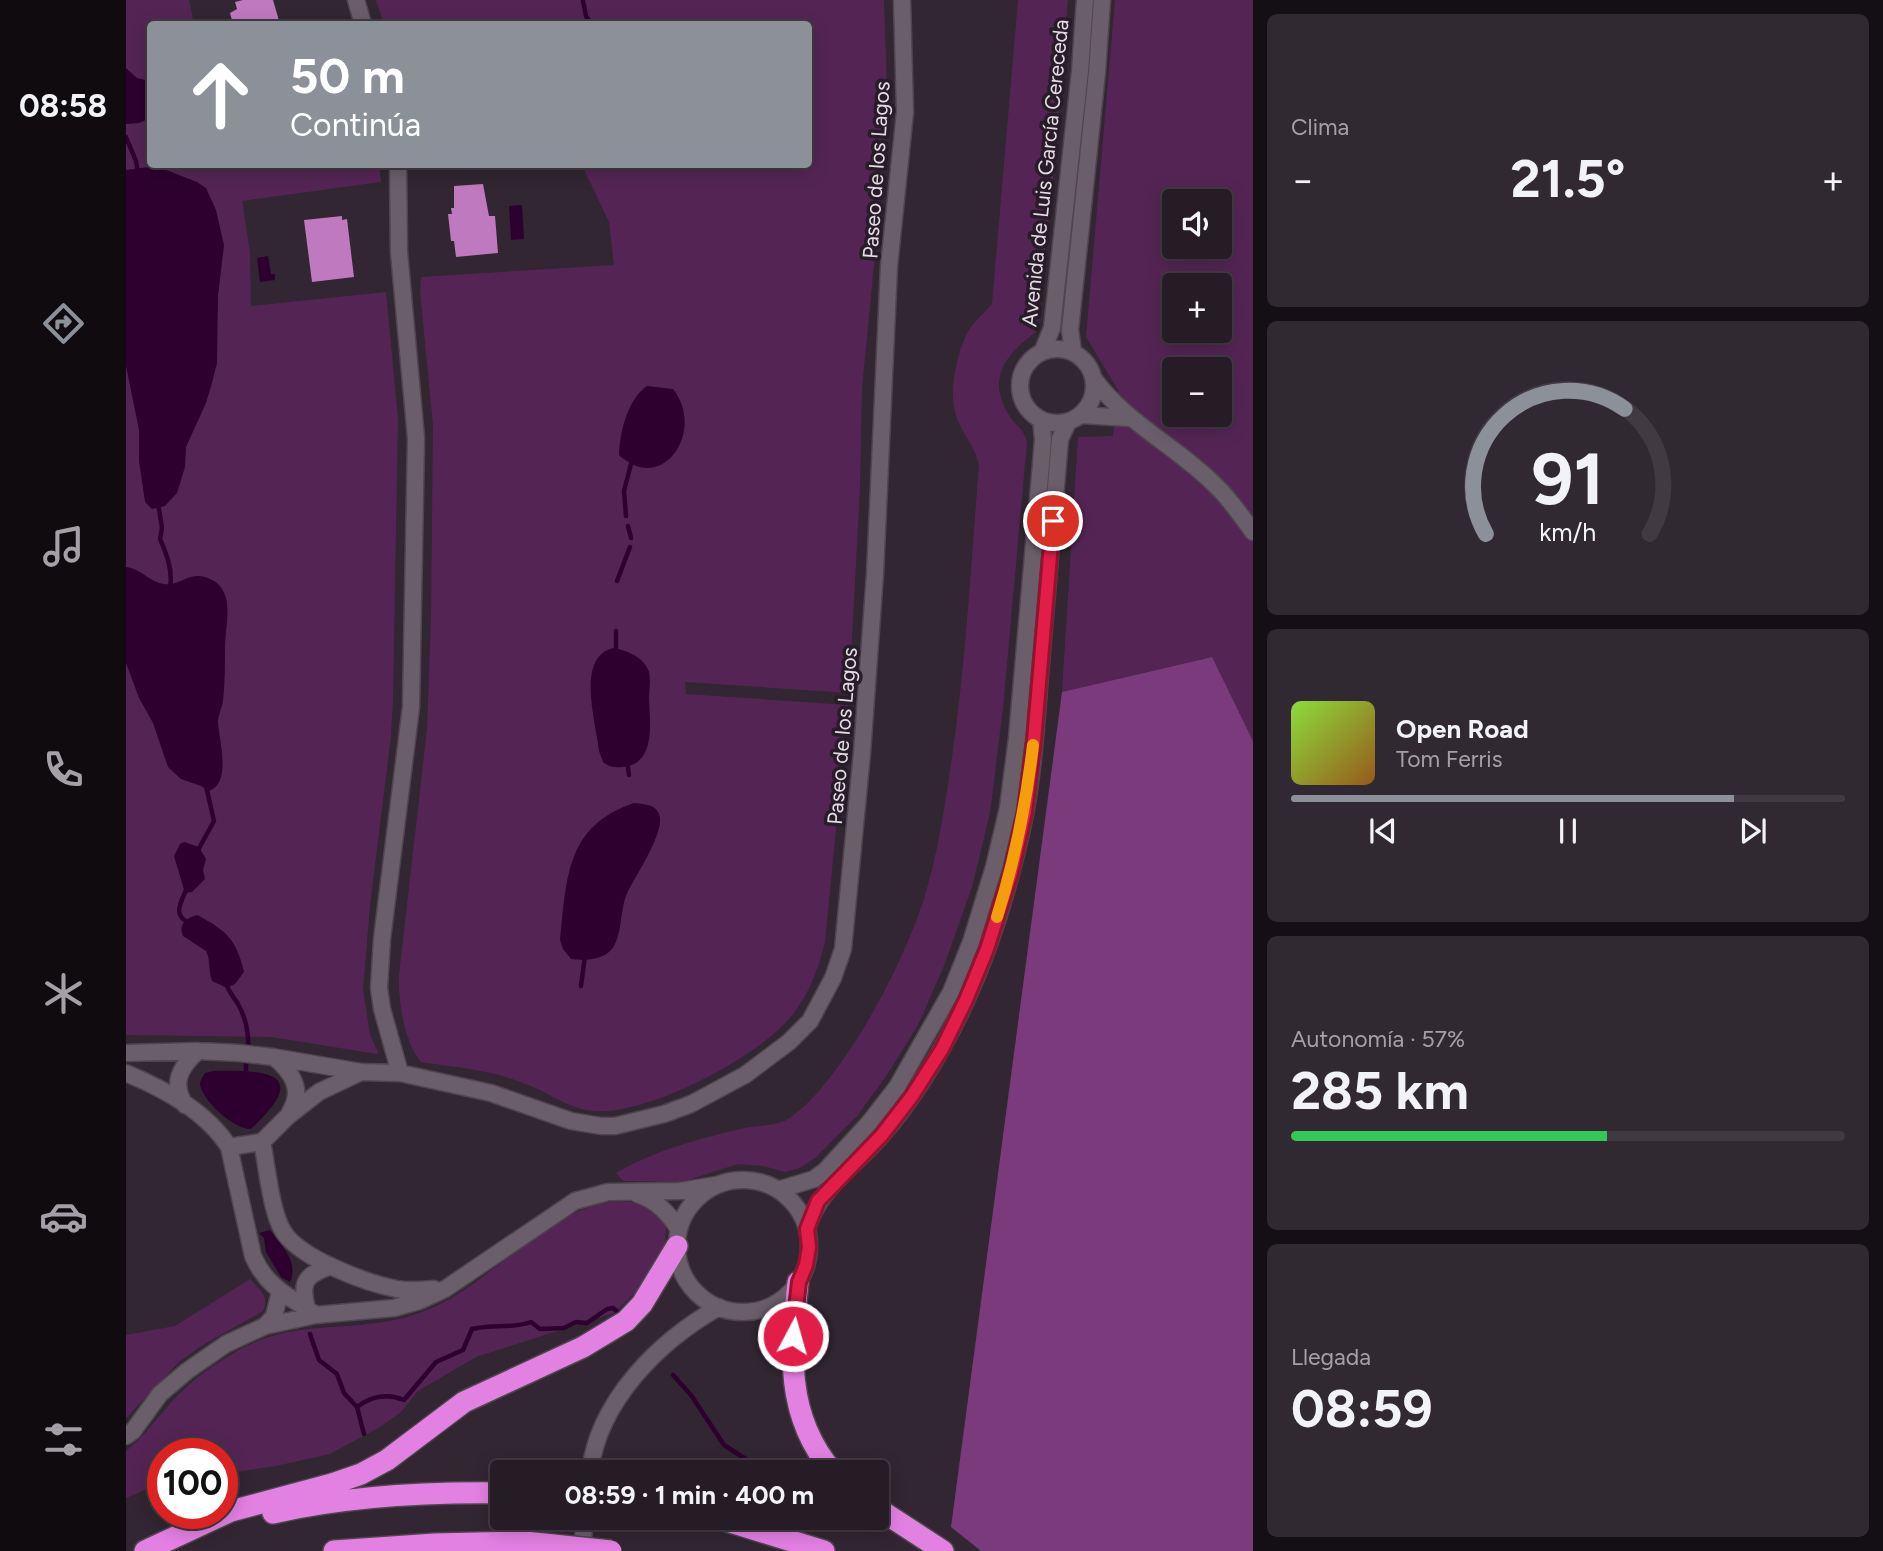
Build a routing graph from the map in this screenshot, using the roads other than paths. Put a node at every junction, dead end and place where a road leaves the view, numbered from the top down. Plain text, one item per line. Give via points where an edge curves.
1 (356, 0) edge
2 (902, 0) edge
3 (1084, 0) edge
4 (1102, 0) edge
5 (362, 21) edge
6 (398, 168) edge
7 (1043, 350) junction
8 (1073, 351) junction
9 (1094, 379) junction
10 (1129, 418) junction
11 (1075, 419) junction
12 (1041, 420) junction
13 (1253, 532) edge
14 (198, 1051) junction
15 (126, 1053) edge
16 (273, 1057) junction
17 (361, 1072) junction
18 (126, 1073) edge
19 (400, 1073) junction
20 (185, 1105) junction
21 (287, 1117) junction
22 (262, 1142) junction
23 (229, 1147) junction
24 (716, 1185) junction
25 (778, 1190) junction
26 (632, 1192) junction
27 (807, 1229) junction
28 (678, 1238) junction
29 (331, 1266) junction
30 (799, 1282) junction
31 (380, 1284) junction
32 (445, 1289) junction
33 (280, 1292) junction
34 (719, 1307) junction
35 (376, 1311) junction
36 (311, 1312) junction
37 (265, 1326) junction
38 (126, 1436) edge
39 (592, 1460) edge
40 (822, 1460) edge
41 (490, 1493) edge
42 (889, 1516) edge
43 (584, 1530) edge
44 (757, 1530) edge
45 (154, 1547) edge
46 (334, 1551) edge
47 (582, 1551) edge
48 (611, 1551) edge
49 (824, 1551) edge
50 (943, 1551) edge

1 - 5 street
2 - 19 street, Paseo de los Lagos via 905,112 889,267 874,588 846,929 833,978 810,1021 773,1055 691,1104 636,1122 615,1126 571,1121 491,1093
3 - 7 street, Avenida de Luis García Cereceda via 1052,328
4 - 8 street, Avenida de Luis García Cereceda via 1070,330
6 - 19 street via 399,252 416,438 411,708 379,988
7 - 8 street
7 - 12 street via 1026,363 1019,384 1024,405
8 - 9 street via 1087,363
9 - 10 street
9 - 11 street via 1092,399
10 - 11 street
10 - 13 street via 1216,485
11 - 12 street via 1055,424
11 - 27 street via 1060,439 1025,812 987,949 942,1049 912,1096 882,1135 818,1201
12 - 25 street via 1041,464 1008,808 971,942 951,992 898,1087 825,1171
14 - 15 street, Paseo de los Lagos
14 - 16 street, Paseo de los Lagos
14 - 20 street via 186,1061 177,1080
16 - 17 street, Paseo de los Lagos
16 - 21 street via 285,1066 296,1087 295,1106
17 - 19 street, Paseo de los Lagos
17 - 21 street, Paseo de los Lagos via 319,1092
18 - 20 street
20 - 23 street via 220,1132
21 - 22 street, Paseo de los Lagos
22 - 23 street
22 - 29 street via 283,1233 304,1254
23 - 33 street via 253,1256
24 - 25 street via 741,1179
24 - 26 street
24 - 28 street via 688,1208
25 - 27 street via 791,1200
26 - 28 street via 649,1198 671,1217
26 - 32 street via 608,1192 575,1201
27 - 30 street via 809,1247
28 - 34 street via 680,1266 689,1283 702,1298
28 - 45 highway via 642,1304 605,1335 464,1402 361,1474 232,1511
29 - 31 street
29 - 36 street via 305,1282 302,1289
30 - 34 street via 787,1295 763,1308 737,1312
30 - 40 highway via 791,1354 796,1393
31 - 32 street via 397,1289
31 - 35 street via 382,1296
32 - 35 street via 419,1301
33 - 36 street
33 - 37 street via 274,1316
34 - 39 street via 684,1329 630,1382 610,1408
35 - 36 street
36 - 37 street
37 - 38 street via 226,1344 187,1371 160,1394
41 - 45 highway via 358,1498 224,1524
42 - 50 highway
43 - 47 street
44 - 49 highway
46 - 48 highway, bridge via 525,1542

